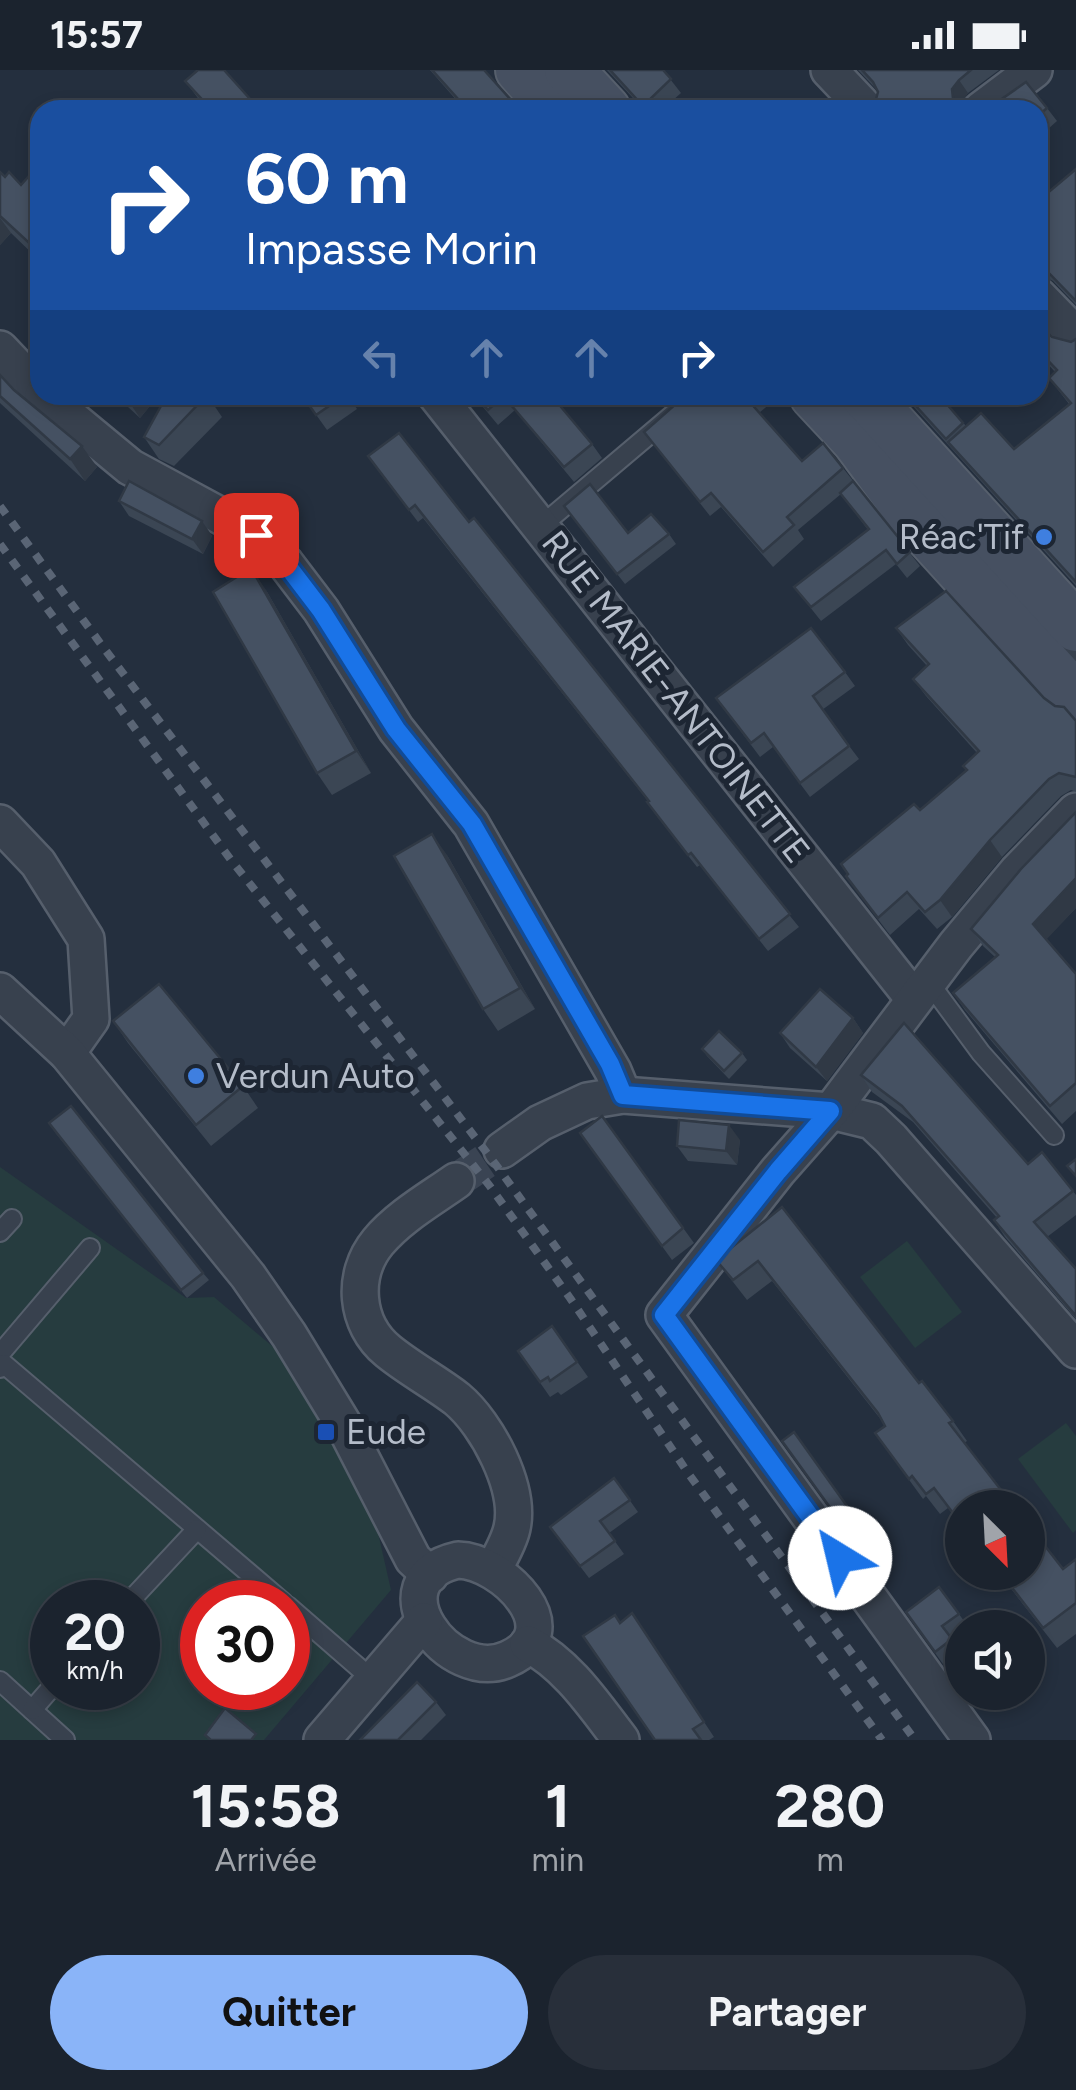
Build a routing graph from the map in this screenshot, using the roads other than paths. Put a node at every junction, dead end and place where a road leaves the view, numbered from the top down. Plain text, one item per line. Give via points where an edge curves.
1 (520, 70) edge
2 (546, 70) edge
3 (569, 70) edge
4 (829, 70) edge
5 (1034, 70) edge
6 (547, 100) edge
7 (573, 100) edge
8 (597, 100) edge
9 (858, 100) edge
10 (994, 100) edge
11 (1048, 306) edge
12 (1076, 335) edge
13 (0, 349) edge
14 (30, 380) edge
15 (56, 405) edge
16 (444, 405) edge
17 (684, 405) edge
18 (823, 405) edge
19 (849, 405) edge
20 (874, 405) edge
21 (541, 526) junction
22 (1076, 626) edge
23 (1076, 660) edge
24 (1076, 697) edge
25 (1076, 812) edge
26 (0, 823) edge
27 (921, 990) junction
28 (0, 991) edge
29 (67, 1053) junction
30 (623, 1095) junction
31 (830, 1111) junction
32 (1054, 1135) dead end
33 (502, 1150) tunnel mouth
34 (456, 1181) tunnel mouth
35 (90, 1248) dead end
36 (1076, 1350) edge
37 (1, 1362) edge
38 (197, 1529) junction
39 (494, 1570) junction
40 (430, 1576) junction
41 (149, 1580) edge
42 (257, 1580) edge
43 (424, 1621) junction
44 (310, 1626) edge
45 (528, 1644) junction
46 (373, 1680) junction
47 (0, 1681) edge
48 (30, 1708) edge
49 (32, 1710) edge
50 (66, 1740) edge
51 (322, 1740) edge
52 (621, 1740) edge
53 (972, 1740) edge

1 - 6 main road
2 - 7 lane
3 - 8 main road
4 - 9 street
5 - 10 street
11 - 12 street
13 - 14 street
15 - 30 street via 130,468 256,535 286,564 396,729 472,824
16 - 21 street, RUE MARIE-ANTOINETTE
17 - 21 lane
18 - 24 main road via 940,549
19 - 23 lane
20 - 22 main road
21 - 27 street, RUE MARIE-ANTOINETTE
25 - 27 street via 1017,872
26 - 29 street via 38,862 86,939 91,1019
27 - 31 street
27 - 32 lane
28 - 29 street
29 - 40 street via 290,1335 413,1559
30 - 31 street
30 - 33 street via 587,1101
31 - 36 street via 872,1121 891,1139
31 - 53 street via 664,1315
34 - 39 street via 378,1242 359,1280 370,1331 386,1350 460,1401 494,1446 508,1480 513,1526
35 - 37 lane
37 - 38 lane
38 - 41 lane
38 - 42 lane
39 - 40 street via 458,1560
39 - 45 street via 532,1611
40 - 43 street via 419,1601
43 - 45 street via 439,1643 461,1657 507,1660
43 - 46 street
44 - 46 lane
45 - 52 street via 578,1684
46 - 51 street
47 - 48 lane
49 - 50 lane

